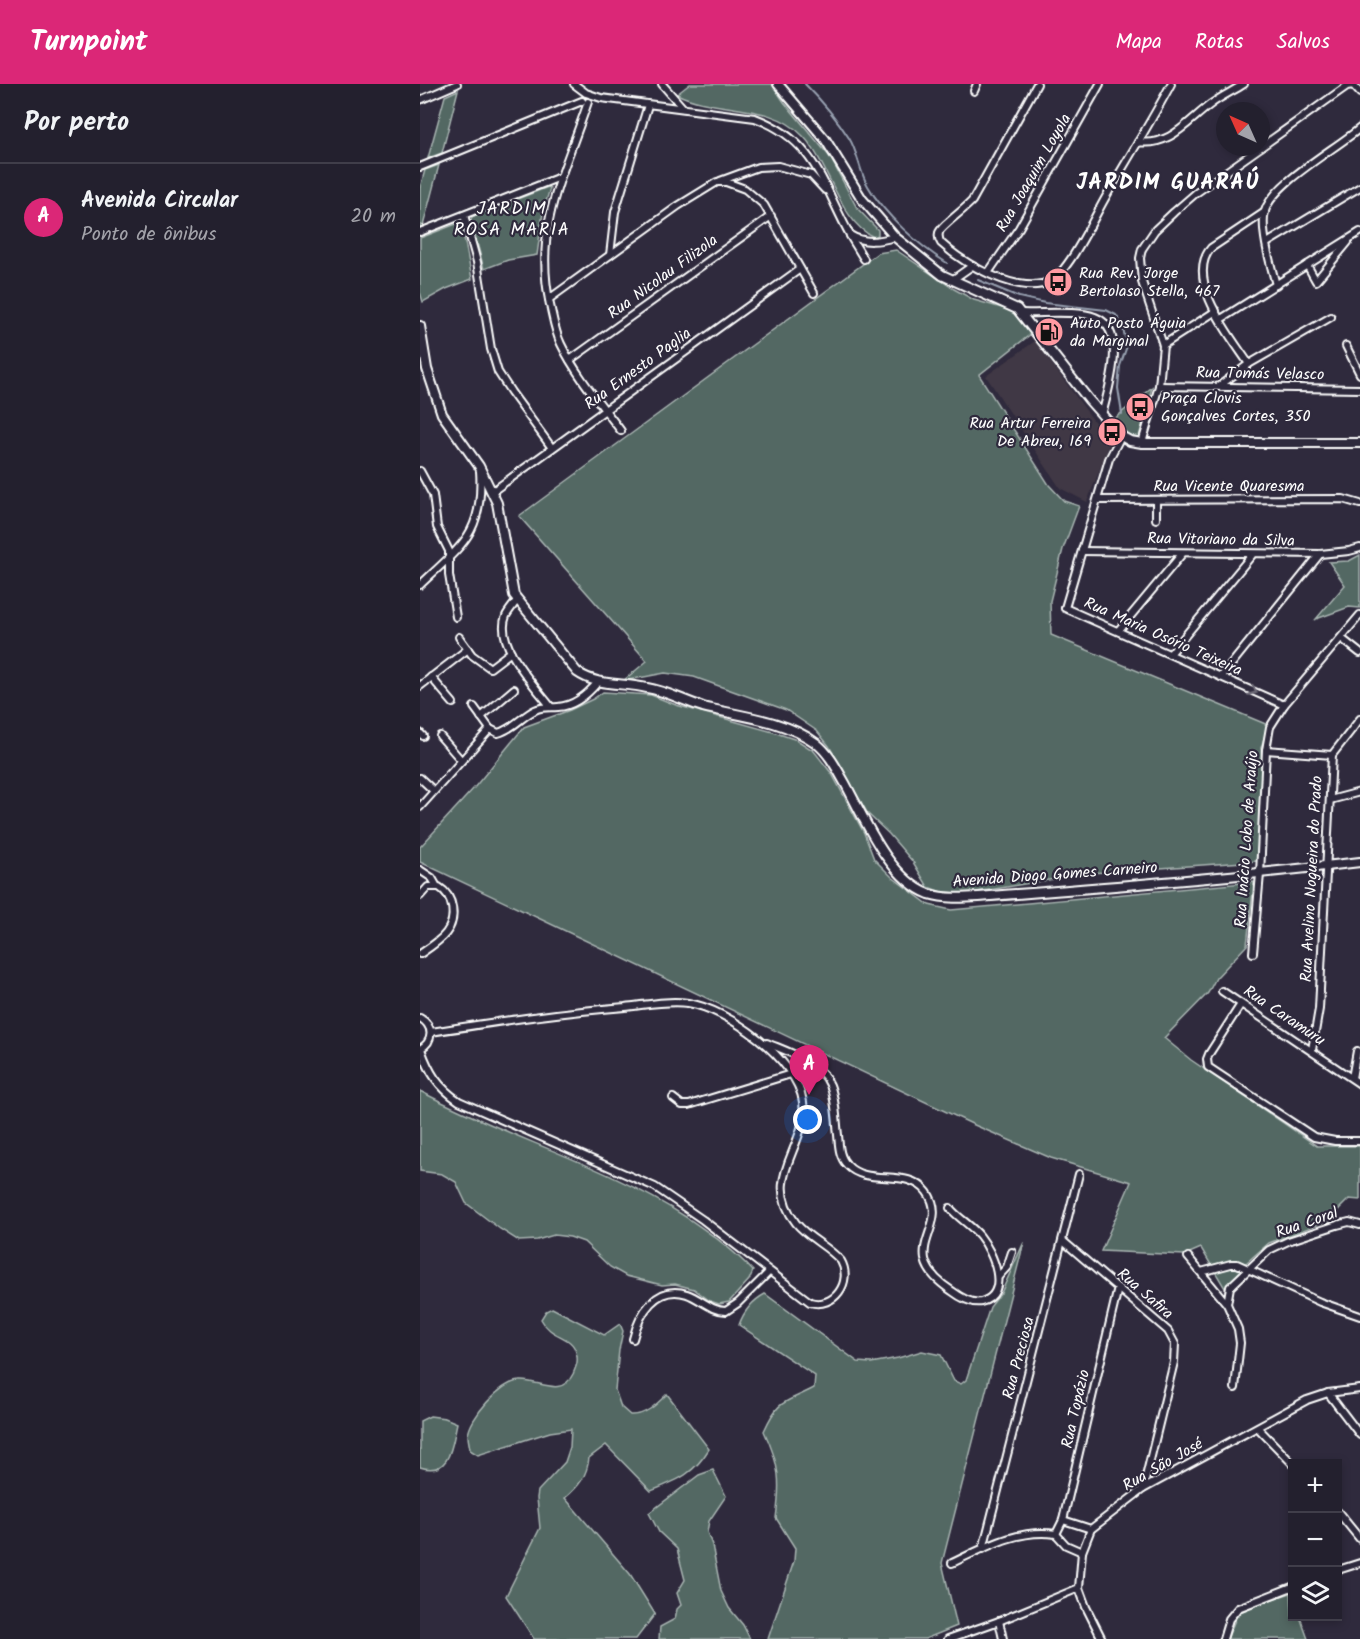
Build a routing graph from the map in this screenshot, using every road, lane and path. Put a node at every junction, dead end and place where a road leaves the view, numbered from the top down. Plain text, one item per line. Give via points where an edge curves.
1 (457, 84) edge
2 (662, 84) edge
3 (778, 84) edge
4 (977, 84) edge
5 (1028, 84) edge
6 (1100, 84) edge
7 (1171, 84) edge
8 (1244, 84) edge
9 (575, 85) edge
10 (1036, 86) edge
11 (974, 91) dead end
12 (1360, 93) edge
13 (585, 98) junction
14 (420, 100) edge
15 (648, 105) junction
16 (683, 109) junction
17 (1360, 128) edge
18 (1270, 141) edge
19 (1138, 142) junction
20 (1248, 156) edge
21 (420, 167) edge
22 (560, 177) junction
23 (717, 182) junction
24 (1360, 187) edge
25 (829, 194) junction
26 (1265, 212) junction
27 (464, 215) junction
28 (771, 216) junction
29 (420, 232) edge
30 (1360, 232) edge
31 (850, 235) junction
32 (895, 237) junction
33 (1352, 237) junction
34 (1267, 243) junction
35 (610, 255) junction
36 (864, 259) dead end
37 (1307, 265) junction
38 (970, 268) junction
39 (800, 269) junction
40 (988, 273) junction
41 (955, 278) junction
42 (1276, 285) junction
43 (814, 293) dead end
44 (549, 299) junction
45 (1216, 311) junction
46 (1021, 313) junction
47 (1331, 317) dead end
48 (1221, 319) junction
49 (420, 326) edge
50 (1163, 345) junction
51 (1346, 346) dead end
52 (570, 360) junction
53 (426, 361) junction
54 (1249, 364) junction
55 (420, 368) edge
56 (1360, 374) edge
57 (1159, 386) junction
58 (1218, 387) junction
59 (1360, 389) edge
60 (605, 409) junction
61 (1102, 415) junction
62 (621, 431) dead end
63 (1122, 436) junction
64 (1142, 443) junction
65 (1360, 443) edge
66 (552, 448) junction
67 (479, 466) junction
68 (420, 471) edge
69 (493, 491) junction
70 (1098, 500) junction
71 (1156, 500) junction
72 (1360, 504) edge
73 (1156, 519) dead end
74 (1360, 548) edge
75 (1082, 551) junction
76 (1182, 554) junction
77 (1320, 554) junction
78 (1252, 555) junction
79 (450, 556) junction
80 (420, 585) edge
81 (518, 600) junction
82 (1360, 615) edge
83 (456, 617) dead end
84 (1118, 631) junction
85 (459, 637) dead end
86 (1341, 638) junction
87 (468, 650) junction
88 (511, 652) junction
89 (1360, 653) edge
90 (1170, 654) junction
91 (432, 677) junction
92 (1221, 677) junction
93 (598, 682) junction
94 (420, 686) edge
95 (514, 689) dead end
96 (453, 703) dead end
97 (1284, 705) junction
98 (474, 707) dead end
99 (551, 707) junction
100 (481, 717) junction
101 (1360, 719) edge
102 (490, 729) junction
103 (440, 736) dead end
104 (1266, 750) junction
105 (1332, 755) junction
106 (461, 760) junction
107 (420, 778) edge
108 (434, 791) junction
109 (1360, 792) edge
110 (1330, 800) junction
111 (420, 807) edge
112 (1360, 862) edge
113 (1325, 866) junction
114 (420, 870) edge
115 (1260, 874) junction
116 (436, 885) junction
117 (420, 896) edge
118 (1253, 953) dead end
119 (420, 954) edge
120 (1222, 991) dead end
121 (1241, 1004) junction
122 (420, 1018) edge
123 (431, 1032) junction
124 (764, 1042) junction
125 (420, 1049) edge
126 (1312, 1050) junction
127 (1356, 1051) dead end
128 (791, 1074) junction
129 (1352, 1078) junction
130 (1360, 1084) edge
131 (672, 1098) dead end
132 (1360, 1141) edge
133 (1079, 1173) dead end
134 (950, 1208) dead end
135 (1360, 1225) edge
136 (1063, 1241) junction
137 (1012, 1252) dead end
138 (1188, 1257) dead end
139 (1250, 1270) junction
140 (769, 1272) junction
141 (1201, 1272) junction
142 (998, 1277) junction
143 (1118, 1288) junction
144 (1227, 1304) junction
145 (1360, 1316) edge
146 (633, 1339) dead end
147 (1235, 1388) dead end
148 (1360, 1389) edge
149 (1328, 1393) junction
150 (1258, 1428) junction
151 (1360, 1434) edge
152 (1288, 1459) edge
153 (1143, 1489) junction
154 (1339, 1513) edge
155 (1063, 1520) junction
156 (1091, 1529) junction
157 (1056, 1534) junction
158 (1360, 1539) edge
159 (983, 1548) junction
160 (1082, 1552) junction
161 (952, 1563) dead end
162 (1360, 1563) edge
163 (1342, 1569) edge
164 (1079, 1588) junction
165 (1288, 1589) edge
166 (999, 1621) junction
167 (948, 1639) edge
168 (1003, 1639) edge
169 (1101, 1639) edge
170 (1223, 1639) edge

1 - 14 street
2 - 16 street
3 - 32 street via 825,139 862,199
4 - 11 street
5 - 10 street
6 - 40 street, Rua Joaquim Loyola via 1019,228
7 - 19 street
8 - 19 street via 1213,102 1178,132 1154,142
9 - 13 street
10 - 38 street via 972,201 941,228 941,243
12 - 18 street via 1353,85 1347,86
13 - 15 street
13 - 21 street
13 - 22 street
15 - 16 street
15 - 35 street via 615,212
16 - 25 street via 755,118 780,129 802,148
17 - 26 street via 1288,182
19 - 40 street via 1075,252 1055,278 1033,285
20 - 50 street via 1174,212 1142,249 1142,282
22 - 27 street
22 - 44 street via 545,247
23 - 25 street via 758,167 778,166 811,175
23 - 28 street via 745,189
23 - 35 street
24 - 34 street
25 - 31 street
26 - 34 street
26 - 45 street via 1205,256 1202,279
27 - 29 street
27 - 66 street via 498,372
28 - 39 street
28 - 52 street, Rua Nicolau Filizola
30 - 33 street
31 - 32 street via 865,241
31 - 36 street
32 - 41 street via 930,267
33 - 37 street
33 - 37 street via 1316,281
34 - 42 street
35 - 44 street
37 - 42 street
38 - 40 street
38 - 41 street
39 - 43 street
39 - 60 street, Rua Ernesto Paglia
41 - 46 street
42 - 48 street
44 - 52 street via 560,342
45 - 48 street
45 - 50 street
46 - 61 street
46 - 61 street via 1084,315 1096,317 1107,326 1114,346
47 - 54 street
48 - 54 street
49 - 53 street, Avenida Diogo Gomes Carneiro
50 - 57 street
51 - 56 street
52 - 60 street
53 - 55 street
53 - 67 street, Avenida Diogo Gomes Carneiro via 442,414
54 - 58 street
57 - 58 street, Rua Tomás Velasco
57 - 64 street
58 - 59 street, Rua Tomás Velasco
60 - 62 street
60 - 66 street, Rua Ernesto Paglia
61 - 63 street
63 - 64 street
63 - 70 street, Rua Maria Osório Teixeira via 1110,459
64 - 65 street
66 - 69 street, Rua Ernesto Paglia
67 - 69 street, Avenida Diogo Gomes Carneiro
67 - 79 street via 479,514 471,532
68 - 79 street via 433,495 437,527
69 - 81 street, Avenida Diogo Gomes Carneiro via 510,579
70 - 71 street, Rua Vicente Quaresma
70 - 75 street, Rua Maria Osório Teixeira
71 - 72 street, Rua Vicente Quaresma via 1343,500
71 - 73 street
74 - 77 street, Rua Vitoriano da Silva
75 - 76 street, Rua Vitoriano da Silva
75 - 84 street, Rua Maria Osório Teixeira via 1065,608
76 - 78 street, Rua Vitoriano da Silva
76 - 84 street
77 - 78 street, Rua Vitoriano da Silva
77 - 92 street
78 - 90 street
79 - 80 street
79 - 83 street
81 - 88 street via 504,624
81 - 93 street, Avenida Diogo Gomes Carneiro via 577,672
82 - 86 street, Rua Inácio Lobo de Araújo
84 - 90 street, Rua Maria Osório Teixeira
85 - 87 street
86 - 89 street
86 - 97 street, Rua Inácio Lobo de Araújo
87 - 88 street via 490,668
87 - 91 street
88 - 99 street
90 - 92 street, Rua Maria Osório Teixeira
91 - 94 street
91 - 96 street
92 -> 97 street, Rua Maria Osório Teixeira
93 - 99 street via 573,703
93 - 115 street, Avenida Diogo Gomes Carneiro via 647,687 701,706 779,725 818,744 832,760 888,858 908,880 929,894 979,897
95 - 100 street
97 - 104 street, Rua Inácio Lobo de Araújo via 1270,727
98 - 100 street
99 - 102 street via 538,708 508,730 498,733
100 - 102 street
101 - 105 street, Rua Avelino Nogueira do Prado
102 - 106 street
103 - 106 street
104 - 105 street
104 - 115 street, Rua Inácio Lobo de Araújo
105 - 110 street, Rua Avelino Nogueira do Prado
106 - 108 street
107 - 108 street
108 - 111 street
109 - 110 street
110 - 113 street, Rua Avelino Nogueira do Prado
112 - 113 street, Avenida Diogo Gomes Carneiro
113 - 115 street, Avenida Diogo Gomes Carneiro
113 - 126 street, Rua Avelino Nogueira do Prado via 1319,1009
114 - 116 street
115 - 118 street, Rua Inácio Lobo de Araújo
116 - 117 street
116 - 119 street via 450,898 452,921 446,933
120 - 121 street, Rua Caramuru
121 - 126 street, Rua Caramuru
121 - 132 street via 1212,1049 1208,1066 1314,1137
122 - 123 street
123 - 124 street via 684,1002 711,1010
123 - 125 street
124 - 128 street
124 - 142 street via 804,1059 830,1083 840,1151 847,1165 861,1173 899,1178 926,1190 935,1214 924,1248 933,1277 956,1294 977,1302 992,1296
125 - 140 street via 434,1079 459,1101 655,1187
126 - 129 street, Rua Caramuru
127 - 129 street
128 - 131 street via 689,1105
128 - 140 street via 804,1108 783,1179 783,1200 802,1230 841,1261 845,1277 834,1297 825,1303 814,1303
129 - 130 street, Rua Caramuru
133 - 136 street, Rua Preciosa
134 - 142 street via 980,1235
135 - 139 street, Rua Coral via 1349,1222 1288,1241 1269,1251
136 - 143 street, Rua Safira
136 - 159 street, Rua Preciosa
137 - 142 street
138 - 141 street
139 - 141 street via 1231,1264
139 - 144 street, Rua Coral via 1230,1287
139 - 145 street
140 - 146 street via 726,1311 687,1294 660,1296 641,1313
141 - 144 street
143 - 153 street, Rua Safira via 1168,1331 1176,1350
143 - 155 street, Rua Topázio
144 - 147 street via 1240,1343
148 - 149 street, Rua São José
149 - 150 street, Rua São José via 1307,1400
149 - 151 street
150 - 152 street
150 - 153 street, Rua São José
153 - 156 street, Rua São José
154 - 158 street
155 - 156 street
155 - 157 street, Rua Topázio
156 - 160 street
157 - 159 street via 1034,1532
157 - 160 street via 1066,1545
159 - 161 street
160 - 164 street
162 - 163 street
164 - 166 street
164 - 169 street
165 - 170 street via 1238,1608 1229,1619
166 - 167 street
166 - 168 street

